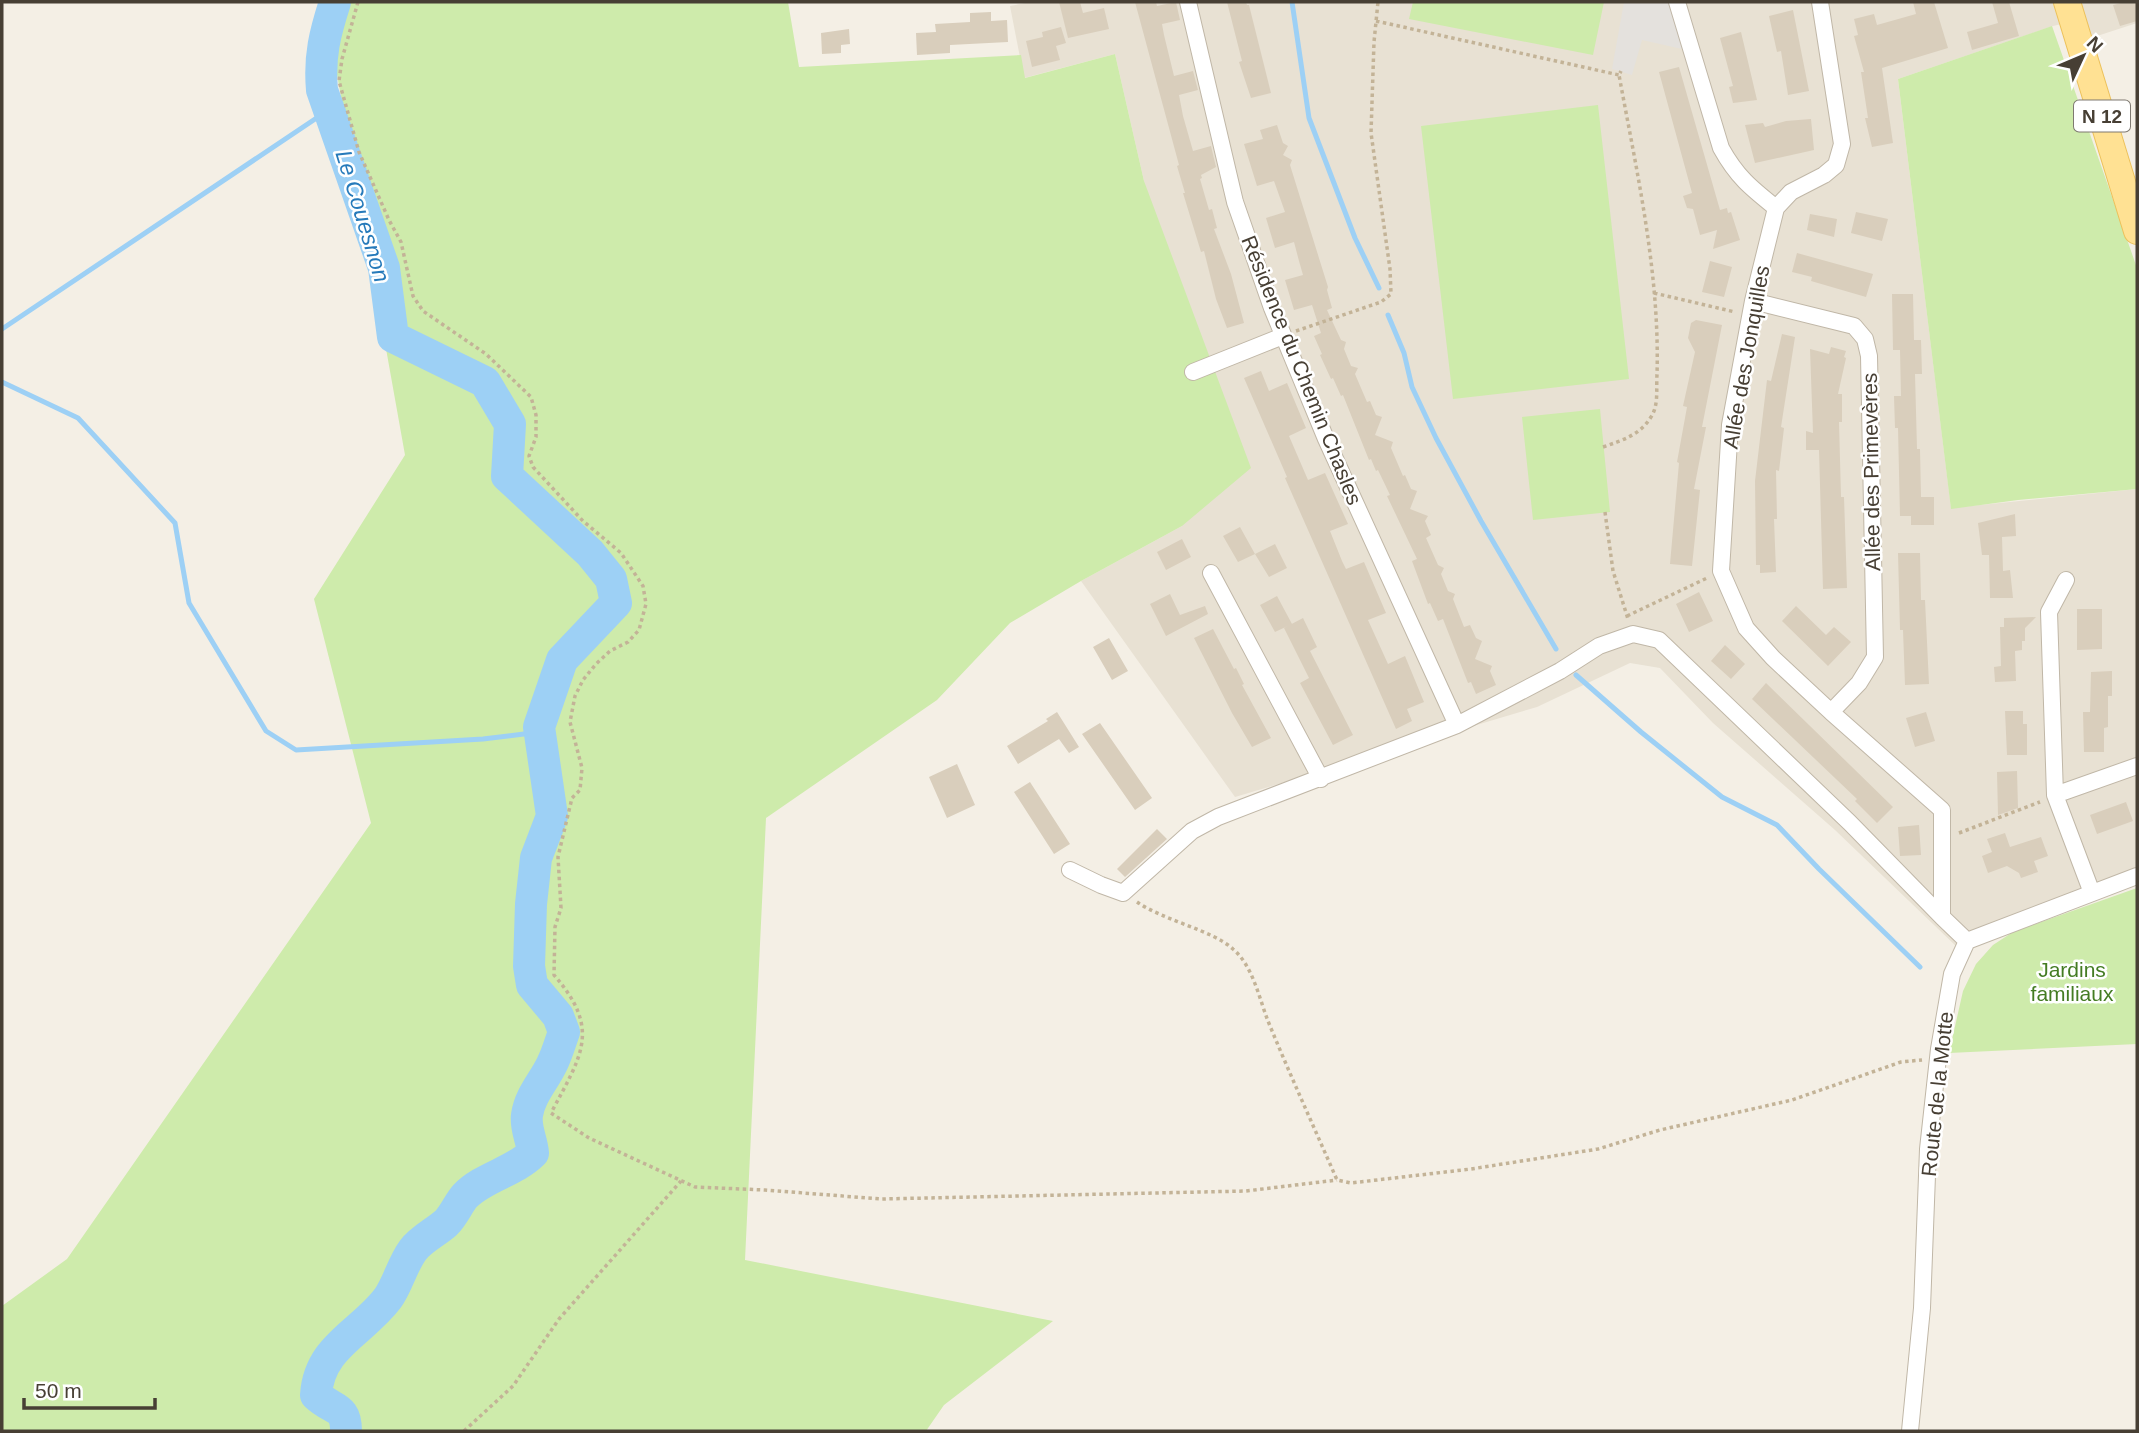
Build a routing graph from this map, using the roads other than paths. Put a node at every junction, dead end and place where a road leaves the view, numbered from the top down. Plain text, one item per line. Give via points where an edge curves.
1 (1188, 2) edge
2 (1676, 2) edge
3 (1821, 2) edge
4 (2067, 2) edge
5 (1776, 208) junction
6 (2137, 231) edge
7 (1752, 308) junction
8 (1283, 336) junction
9 (1193, 372) dead end
10 (1211, 573) dead end
11 (2066, 580) dead end
12 (1831, 712) junction
13 (1457, 725) junction
14 (2137, 766) edge
15 (1321, 779) junction
16 (2055, 796) junction
17 (1070, 870) dead end
18 (2137, 876) edge
19 (2092, 892) junction
20 (1942, 917) junction
21 (1967, 941) junction
22 (1910, 1431) edge

1 - 8 street, Résidence du Chemin Chasles via 1236,202
2 - 5 street via 1721,148 1732,169
3 - 5 street via 1842,144 1836,165 1791,192
4 - 6 main road, N 12
5 - 7 street, Allée des Jonquilles
7 - 12 street, Allée des Jonquilles via 1730,425 1721,571 1745,628
7 - 12 street, Allée des Primevères via 1854,326 1865,339 1869,356 1875,657 1859,683
8 - 9 street
8 - 13 street, Résidence du Chemin Chasles
10 - 15 street
11 - 16 street via 2049,612
12 - 20 street, Allée des Jonquilles via 1942,810
13 - 15 street
13 - 20 street via 1599,646 1633,634 1659,640
14 - 16 street
15 - 17 street via 1217,817 1192,831 1123,893
16 - 19 street
18 - 19 street
19 - 21 street
20 - 21 street
21 - 22 street, Route de la Motte via 1952,974 1938,1059

